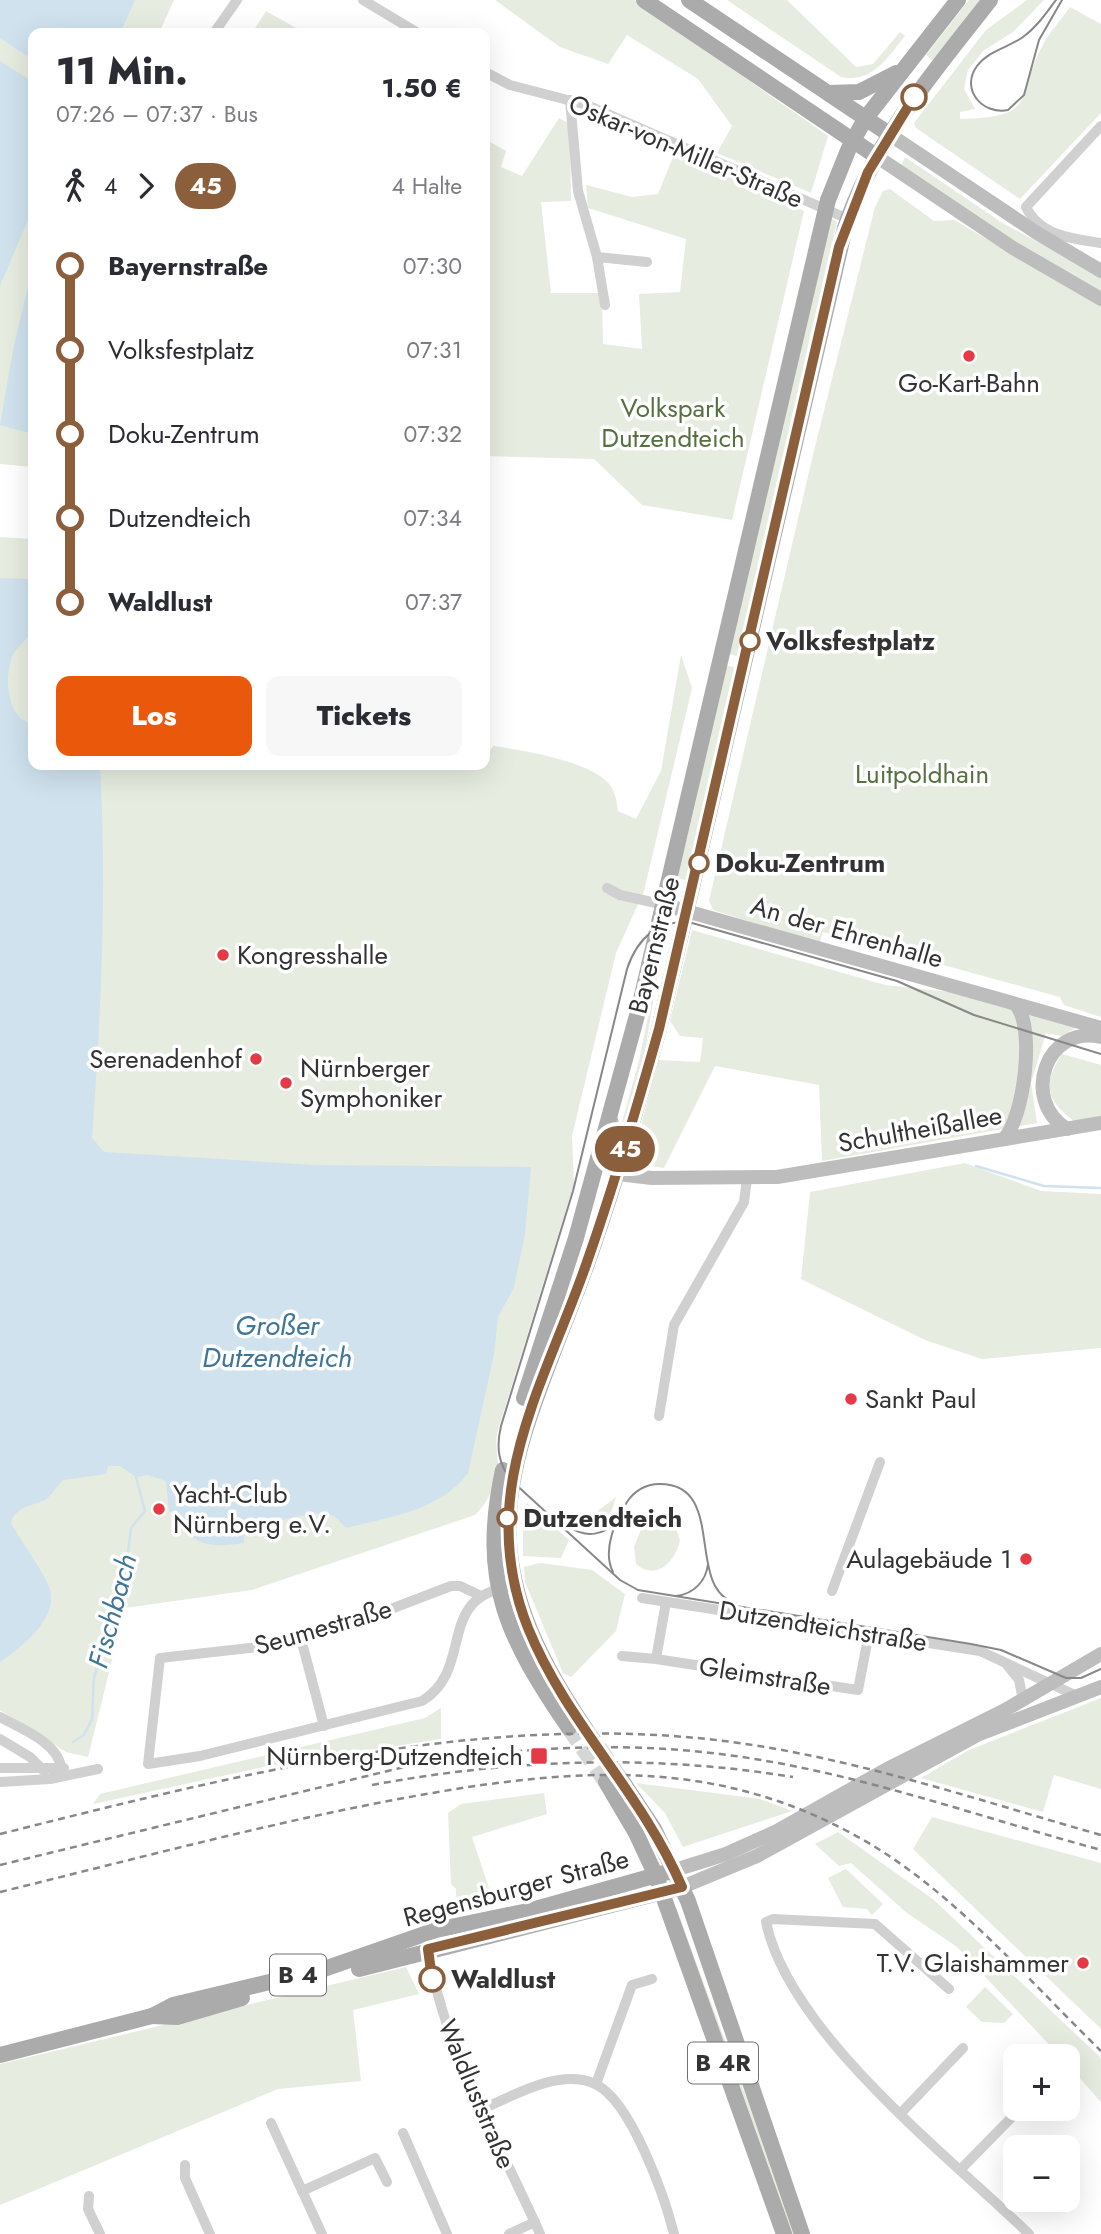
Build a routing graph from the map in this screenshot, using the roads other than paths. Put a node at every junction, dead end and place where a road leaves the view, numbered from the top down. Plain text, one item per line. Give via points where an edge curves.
1 (237, 0) edge
2 (363, 0) edge
3 (644, 0) edge
4 (689, 0) edge
5 (958, 0) edge
6 (990, 0) edge
7 (217, 28) edge
8 (410, 28) edge
9 (904, 68) junction
10 (490, 75) edge
11 (826, 92) junction
12 (570, 100) junction
13 (865, 119) junction
14 (1101, 126) edge
15 (889, 134) junction
16 (852, 141) junction
17 (876, 156) junction
18 (825, 209) junction
19 (848, 219) junction
20 (1101, 243) edge
21 (597, 257) junction
22 (648, 262) dead end
23 (1101, 271) edge
24 (1101, 299) edge
25 (604, 305) dead end
26 (685, 819) junction
27 (707, 827) junction
28 (607, 888) dead end
29 (665, 905) junction
30 (688, 912) junction
31 (673, 974) junction
32 (1017, 1006) junction
33 (1101, 1028) edge
34 (1101, 1037) edge
35 (610, 1117) junction
36 (1101, 1123) edge
37 (1067, 1129) junction
38 (1004, 1139) junction
39 (618, 1170) junction
40 (747, 1179) junction
41 (659, 1416) dead end
42 (880, 1462) dead end
43 (506, 1588) junction
44 (832, 1591) dead end
45 (479, 1595) junction
46 (642, 1598) dead end
47 (666, 1602) junction
48 (869, 1633) junction
49 (301, 1639) junction
50 (1101, 1654) edge
51 (622, 1656) dead end
52 (656, 1659) junction
53 (1002, 1660) junction
54 (1050, 1684) junction
55 (1101, 1687) edge
56 (1077, 1696) junction
57 (1023, 1700) junction
58 (0, 1717) edge
59 (324, 1726) junction
60 (577, 1728) tunnel mouth
61 (0, 1740) edge
62 (13, 1746) junction
63 (2, 1768) edge
64 (61, 1768) junction
65 (47, 1774) junction
66 (0, 1782) edge
67 (675, 1870) junction
68 (656, 1876) junction
69 (682, 1887) junction
70 (662, 1892) junction
71 (443, 1928) junction
72 (428, 1949) junction
73 (652, 1979) dead end
74 (949, 1989) dead end
75 (152, 2016) junction
76 (963, 2048) dead end
77 (1, 2053) edge
78 (596, 2084) junction
79 (483, 2109) junction
80 (901, 2113) junction
81 (1008, 2121) edge
82 (271, 2123) dead end
83 (403, 2133) dead end
84 (185, 2165) dead end
85 (961, 2169) junction
86 (387, 2182) dead end
87 (302, 2191) junction
88 (89, 2196) dead end
89 (535, 2222) junction
90 (100, 2234) edge
91 (210, 2234) edge
92 (322, 2234) edge
93 (447, 2234) edge
94 (509, 2234) edge
95 (540, 2234) edge
96 (674, 2234) edge
97 (783, 2234) edge
98 (802, 2234) edge
99 (1029, 2234) edge

1 - 7 street
2 - 8 street
3 - 16 main road
4 - 11 main road
5 - 9 main road, Bayernstraße
6 - 15 main road, Bayernstraße
9 - 11 main road via 859,92
9 - 13 main road, Bayernstraße
10 - 12 street, Oskar-von-Miller-Straße via 510,85
11 - 13 main road
12 - 18 street, Oskar-von-Miller-Straße
12 - 21 street via 578,191
13 - 15 main road
13 - 16 main road, Bayernstraße
14 - 20 street via 1026,207 1038,223 1054,233
15 - 17 main road, Bayernstraße
15 - 23 main road
16 - 17 main road
16 - 18 main road, Bayernstraße
17 - 19 main road, Bayernstraße
17 - 24 main road via 1028,257
18 - 19 street, Oskar-von-Miller-Straße
18 - 26 main road, Bayernstraße
19 - 27 main road, Bayernstraße
21 - 22 street
21 - 25 street
26 - 27 main road via 696,829
26 - 29 main road, Bayernstraße
27 - 30 main road, Bayernstraße
28 - 29 street
29 - 30 main road, An der Ehrenhalle
29 - 31 main road via 670,941 667,957
29 - 35 main road, Bayernstraße
30 - 31 main road, Bayernstraße
30 - 32 main road, An der Ehrenhalle
31 - 39 main road, Bayernstraße
32 - 33 main road
32 - 38 main road via 1026,1026 1021,1098 1017,1120
34 - 37 main road via 1080,1034 1069,1039 1044,1071 1041,1088 1046,1107
35 - 39 main road
35 - 43 main road, Bayernstraße via 503,1468 494,1530
36 - 37 main road, Schultheißallee
37 - 38 main road, Schultheißallee
38 - 40 main road, Schultheißallee via 806,1174
39 - 40 main road, Schultheißallee via 644,1178
39 - 43 main road, Bayernstraße via 583,1275 546,1364 517,1460 506,1531
40 - 41 street via 744,1202 674,1325
42 - 44 street
43 - 45 street
43 - 60 main road
45 - 49 street, Seumestraße via 451,1586
45 - 59 street via 465,1613 446,1679 435,1693 422,1701
46 - 47 street, Dutzendteichstraße
47 - 48 street, Dutzendteichstraße
47 - 52 street
48 - 52 street, Gleimstraße via 858,1690
48 - 53 street, Dutzendteichstraße via 980,1651
49 - 59 street
49 - 59 street, Seumestraße via 160,1658 148,1764
50 - 54 main road, Regensburger Straße
51 - 52 street, Gleimstraße
53 - 54 street, Dutzendteichstraße
53 - 57 street via 1019,1680
54 - 56 street, Dutzendteichstraße
54 - 57 main road, Regensburger Straße
55 - 56 main road, Regensburger Straße
56 - 69 main road, Regensburger Straße via 968,1740 757,1856
57 - 67 main road, Regensburger Straße via 756,1841
58 - 64 street via 47,1745 60,1758
61 - 62 street
62 - 63 street via 13,1756
62 - 65 street
63 - 65 street
64 - 65 street
64 - 65 street via 98,1769
65 - 66 street
67 - 68 main road, Regensburger Straße / B 4
67 - 68 main road, B 4R via 654,1829 614,1782
67 - 69 main road, B 4R
68 - 70 main road, B 4R
68 - 71 main road, Regensburger Straße / B 4 via 528,1911
69 - 70 main road, Regensburger Straße
69 - 98 main road, B 4R
70 - 72 main road, Regensburger Straße
70 - 97 main road, B 4R
71 - 72 main road
71 - 75 main road, Regensburger Straße / B 4 via 333,1966 173,2005
72 - 75 main road, Regensburger Straße / B 4 via 184,2015
72 - 79 street, Waldluststraße via 446,2028
73 - 78 street via 632,1984
74 - 80 street via 875,1924 765,1918 788,1978 819,2025
75 - 77 main road, Regensburger Straße / B 4
76 - 80 street
78 - 79 street via 574,2080 542,2084
78 - 96 street via 617,2104 648,2158
79 - 89 street, Waldluststraße
80 - 85 street
81 - 85 street
82 - 87 street
83 - 93 street
84 - 91 street via 185,2178
85 - 99 street
86 - 87 street via 375,2158
87 - 92 street
88 - 90 street via 89,2209
89 - 94 street
89 - 95 street, Waldluststraße

